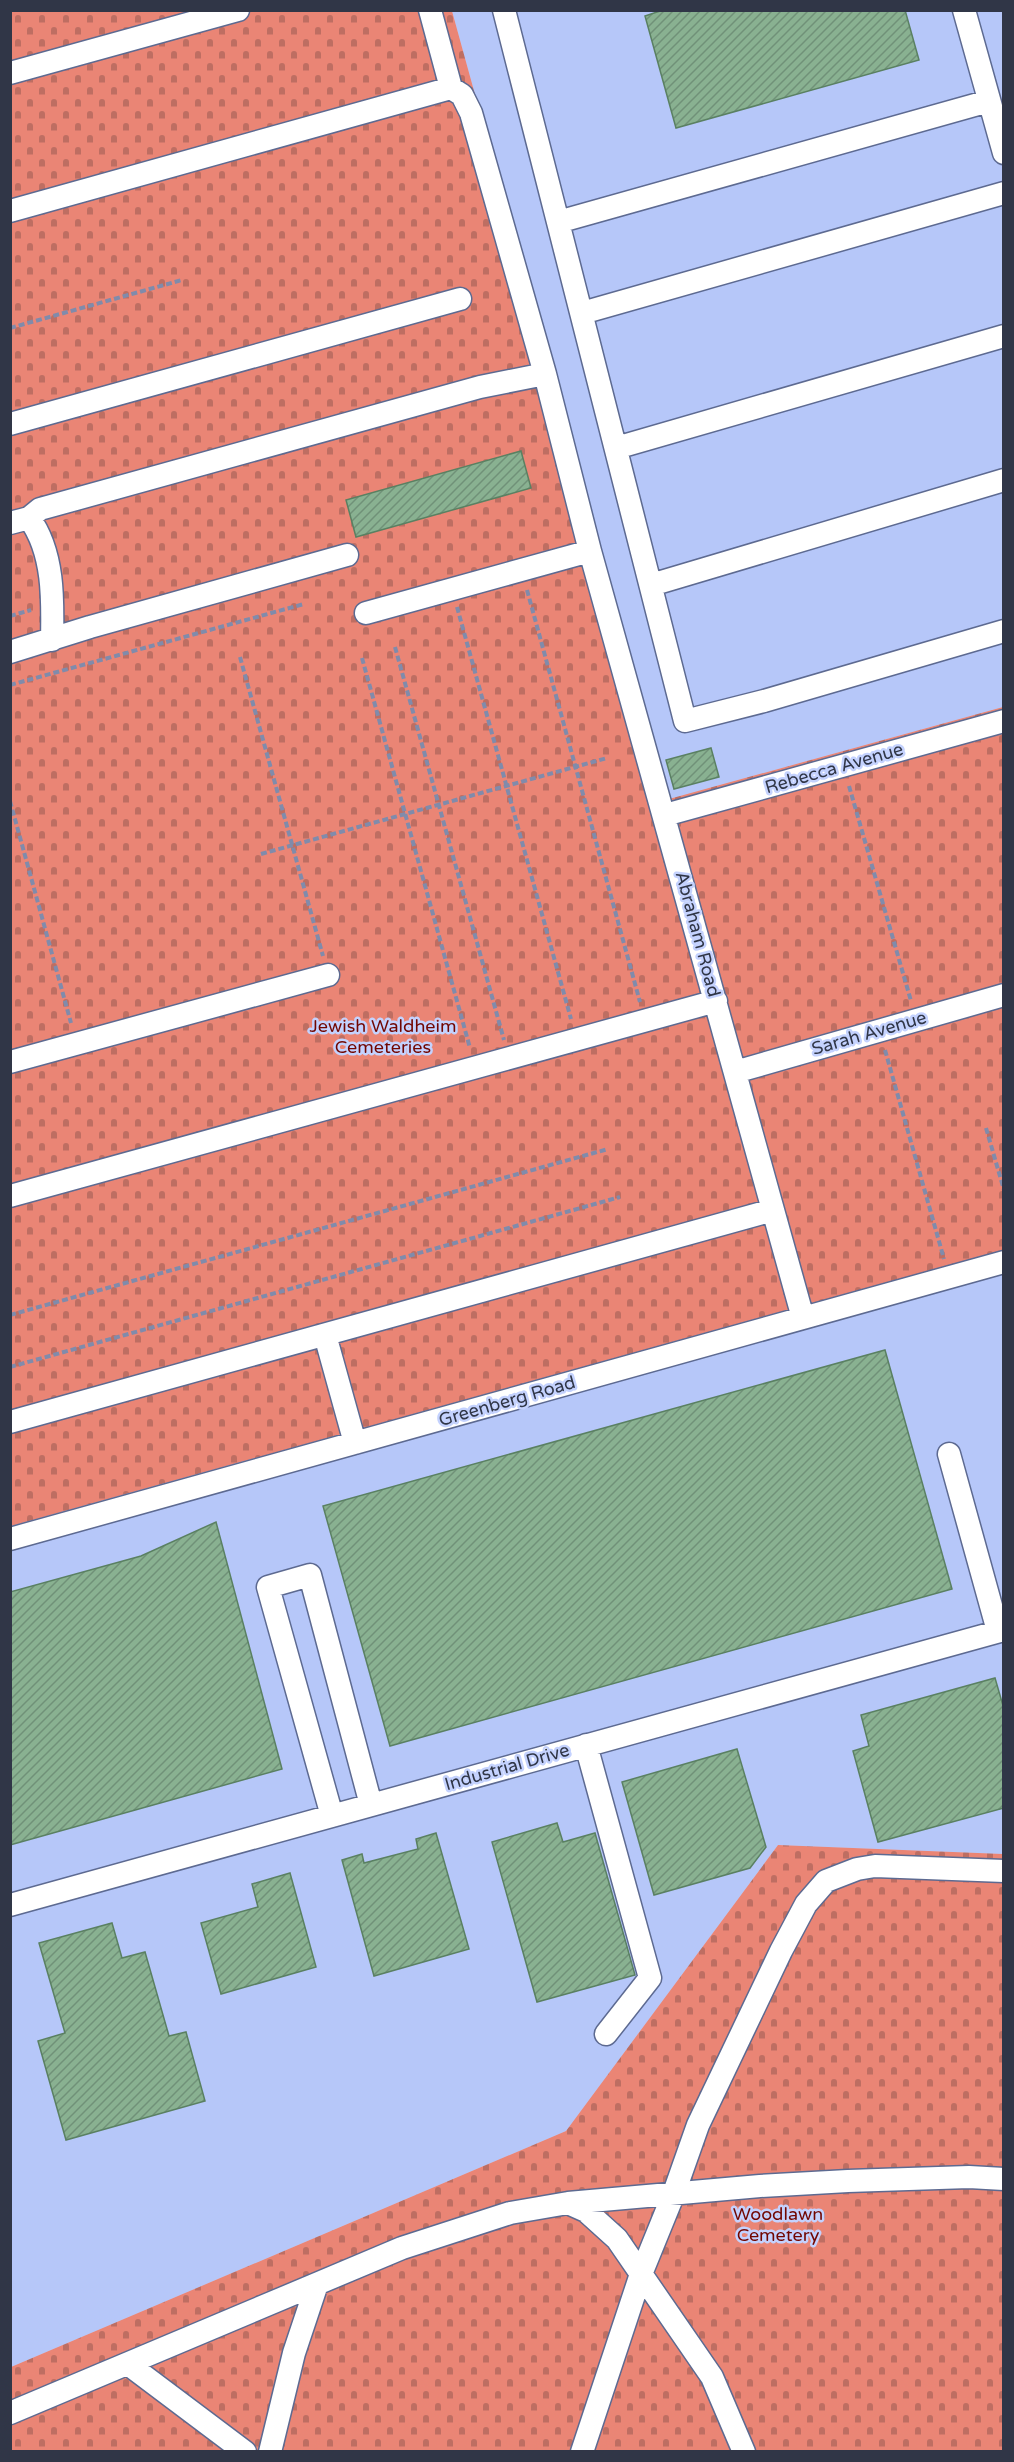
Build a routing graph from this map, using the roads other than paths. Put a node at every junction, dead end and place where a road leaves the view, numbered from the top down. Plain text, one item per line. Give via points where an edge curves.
1 (238, 10) edge
2 (430, 10) edge
3 (504, 10) edge
4 (964, 10) edge
5 (10, 73) edge
6 (452, 88) junction
7 (989, 100) junction
8 (1004, 153) edge
9 (1004, 193) edge
10 (10, 211) edge
11 (558, 222) junction
12 (460, 299) dead end
13 (582, 313) junction
14 (1004, 336) edge
15 (545, 374) junction
16 (10, 424) edge
17 (616, 448) junction
18 (1004, 480) edge
19 (20, 521) edge
20 (590, 551) junction
21 (347, 555) dead end
22 (651, 585) junction
23 (366, 613) dead end
24 (1004, 631) edge
25 (52, 640) junction
26 (10, 652) edge
27 (1004, 721) edge
28 (665, 815) junction
29 (328, 975) road end
30 (1004, 994) edge
31 (716, 1000) junction
32 (10, 1062) edge
33 (735, 1072) junction
34 (10, 1196) edge
35 (773, 1210) junction
36 (1004, 1262) edge
37 (803, 1318) junction
38 (325, 1335) junction
39 (10, 1422) edge
40 (355, 1443) junction
41 (949, 1454) dead end
42 (10, 1539) edge
43 (1001, 1631) edge
44 (586, 1745) junction
45 (371, 1805) junction
46 (332, 1816) junction
47 (1004, 1870) edge
48 (10, 1905) edge
49 (606, 2034) dead end
50 (1004, 2179) edge
51 (674, 2193) junction
52 (568, 2203) junction
53 (641, 2274) junction
54 (317, 2284) junction
55 (128, 2364) junction
56 (10, 2413) edge
57 (244, 2451) edge
58 (270, 2451) edge
59 (582, 2451) edge
60 (744, 2451) edge

1 - 5 street
2 - 6 street
3 - 11 street
4 - 7 street
6 - 10 street
6 - 15 street, Abraham Road via 462,95 471,113
7 - 8 street
7 - 11 street
9 - 13 street
11 - 13 street
12 - 16 street
13 - 17 street
14 - 17 street
15 - 19 street via 480,387 40,509
15 - 20 street, Abraham Road
17 - 22 street
18 - 22 street
19 - 25 street via 40,536 48,565
20 - 23 street
20 - 28 street, Abraham Road
21 - 25 street
22 - 24 street via 685,721
25 - 26 street
27 - 28 street, Rebecca Avenue
28 - 31 street, Abraham Road
29 - 32 street
30 - 33 street, Sarah Avenue
31 - 33 street, Abraham Road
31 - 34 street
33 - 35 street, Abraham Road
35 - 37 street, Abraham Road
35 - 38 street
36 - 37 street, Greenberg Road
37 - 40 street, Greenberg Road
38 - 39 street
38 - 40 street
40 - 42 street, Greenberg Road
41 - 43 street
43 - 44 street, Industrial Drive
44 - 45 street, Industrial Drive
44 - 49 street via 650,1978
45 - 46 street, Industrial Drive
45 - 46 street via 310,1575 268,1587
46 - 48 street, Industrial Drive
47 - 51 street via 876,1866 841,1874 814,1892 781,1951 698,2125
50 - 51 street via 848,2181
51 - 52 street
51 - 53 street
52 - 53 street via 599,2221
52 - 54 street via 510,2213 460,2228
53 - 59 street
53 - 60 street via 712,2377
54 - 55 street
54 - 58 street via 294,2354
55 - 56 street
55 - 57 street

